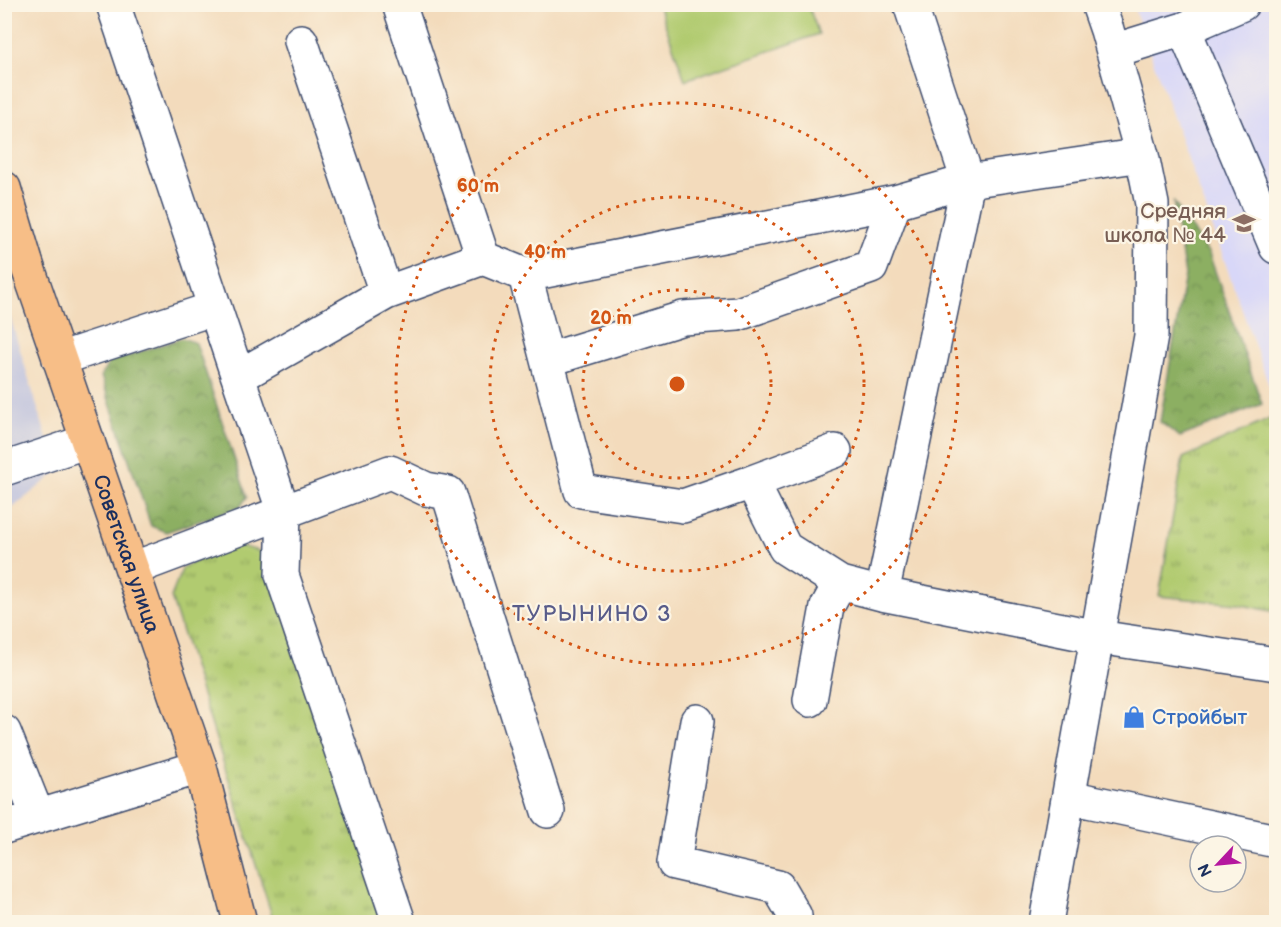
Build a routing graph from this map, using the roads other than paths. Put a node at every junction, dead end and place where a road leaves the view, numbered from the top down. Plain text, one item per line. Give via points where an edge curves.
1 (113, 4) edge
2 (399, 4) edge
3 (910, 4) edge
4 (1098, 4) edge
5 (1242, 4) edge
6 (1184, 29) junction
7 (301, 41) dead end
8 (1113, 51) junction
9 (1142, 155) junction
10 (968, 181) junction
11 (4, 188) edge
12 (895, 202) junction
13 (1276, 247) edge
14 (483, 258) junction
15 (525, 275) junction
16 (386, 293) junction
17 (215, 308) junction
18 (59, 358) junction
19 (548, 360) junction
20 (238, 377) junction
21 (88, 441) junction
22 (835, 451) dead end
23 (4, 469) edge
24 (752, 482) junction
25 (284, 513) junction
26 (132, 569) junction
27 (840, 583) junction
28 (882, 594) junction
29 (1098, 637) junction
30 (1276, 663) edge
31 (810, 700) dead end
32 (697, 721) dead end
33 (4, 732) edge
34 (200, 767) junction
35 (1068, 798) junction
36 (548, 811) dead end
37 (38, 817) junction
38 (4, 827) edge
39 (1276, 841) edge
40 (240, 922) edge
41 (399, 922) edge
42 (793, 922) edge
43 (1046, 922) edge

1 - 17 street
2 - 14 street
3 - 10 street
4 - 8 street
5 - 6 street
6 - 8 street
6 - 13 street
7 - 16 street
8 - 9 street
9 - 10 street
9 - 29 street via 1152,204 1152,336
10 - 12 street
10 - 28 street
11 - 18 main road, Советская улица
12 - 15 street
12 - 19 street via 872,267 738,314 683,318
14 - 15 street
14 - 16 street
15 - 19 street
16 - 20 street
17 - 18 street
17 - 20 street
18 - 21 main road, Советская улица
19 - 24 street via 581,491 683,506
20 - 25 street
21 - 23 street
21 - 26 main road, Советская улица
22 - 24 street
24 - 27 street via 785,548
25 - 26 street
25 - 36 street via 390,472 426,489 448,493
25 - 41 street via 282,575
26 - 34 main road, Советская улица
27 - 28 street
27 - 31 street via 826,607
28 - 29 street
29 - 30 street
29 - 35 street
32 - 42 street via 674,863 778,887 795,916
33 - 37 street
34 - 37 street
34 - 40 main road, Советская улица
35 - 39 street
35 - 43 street
37 - 38 street

